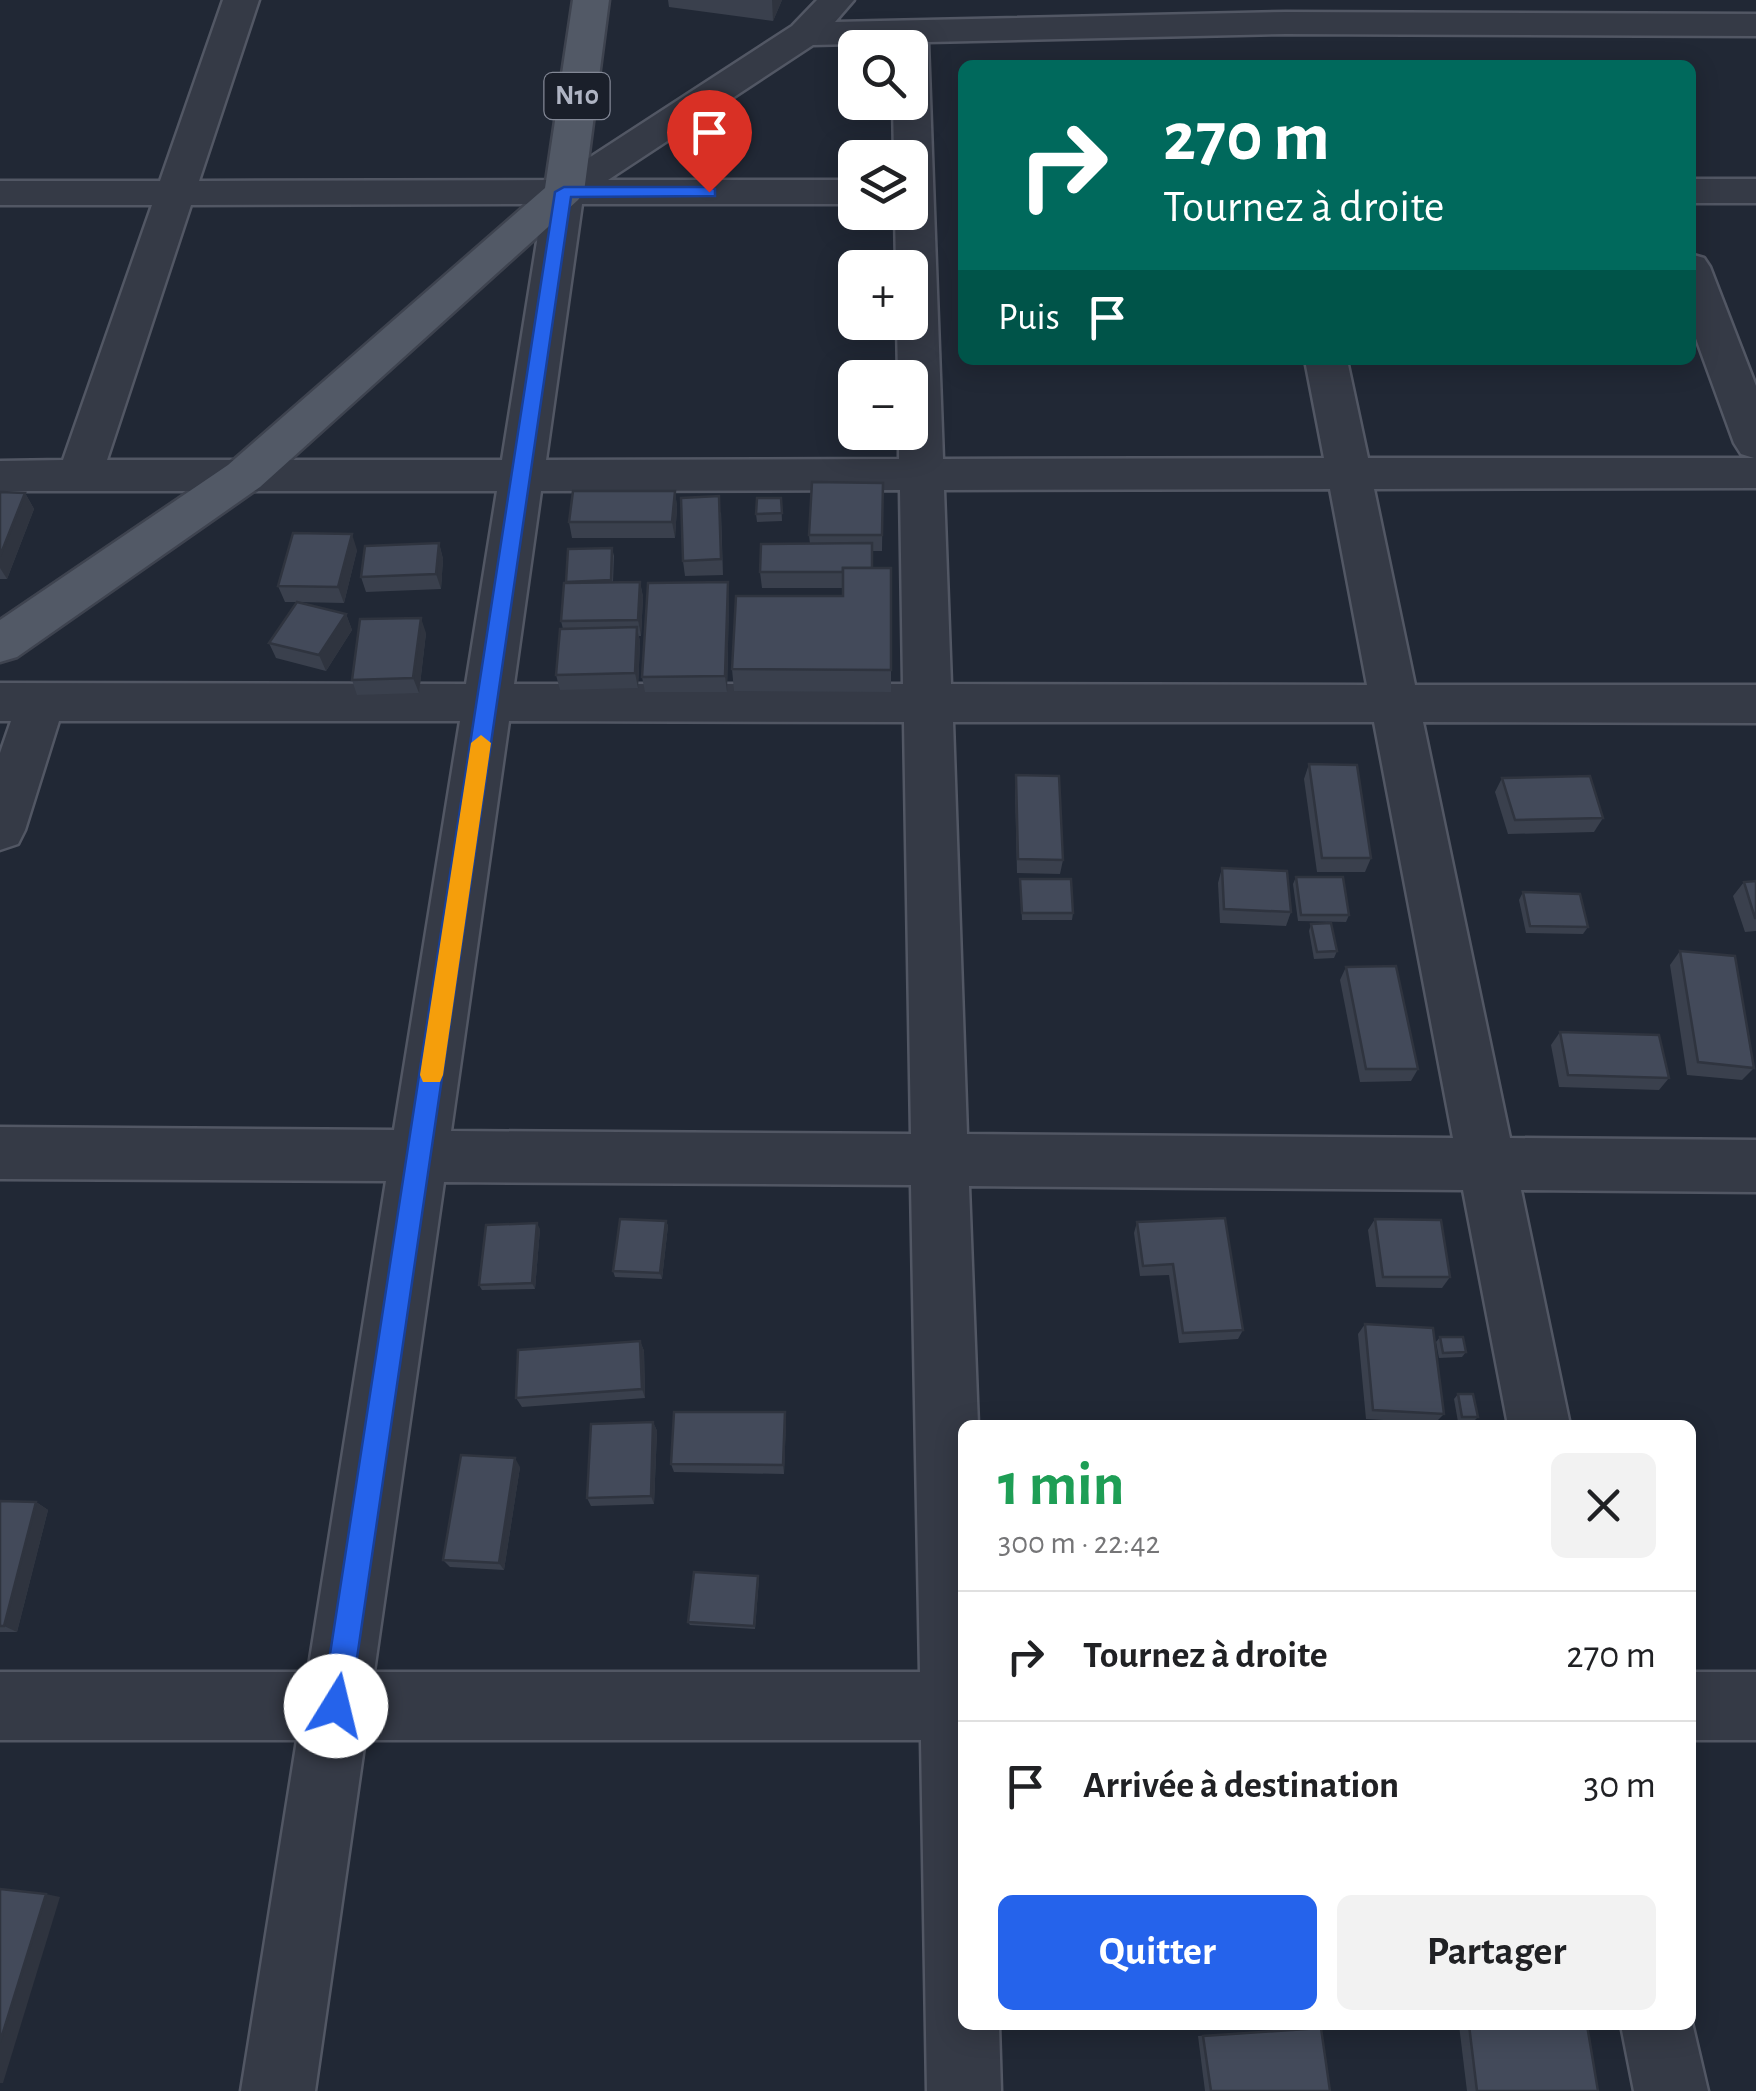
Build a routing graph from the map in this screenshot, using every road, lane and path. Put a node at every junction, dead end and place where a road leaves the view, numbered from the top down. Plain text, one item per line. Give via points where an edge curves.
1 (240, 0) edge
2 (591, 0) edge
3 (836, 0) edge
4 (1594, 12) edge
5 (1272, 24) edge
6 (1756, 25) edge
7 (928, 32) edge
8 (838, 33) edge
9 (805, 34) junction
10 (1612, 60) edge
11 (1696, 191) edge
12 (1756, 191) edge
13 (564, 192) junction
14 (838, 192) edge
15 (0, 193) edge
16 (176, 193) junction
17 (924, 230) edge
18 (1696, 283) edge
19 (1327, 365) edge
20 (1756, 443) edge
21 (1756, 473) edge
22 (921, 474) junction
23 (1349, 474) junction
24 (521, 475) junction
25 (0, 476) edge
26 (80, 476) junction
27 (244, 476) junction
28 (0, 644) edge
29 (20, 702) edge
30 (487, 702) junction
31 (928, 703) junction
32 (1395, 704) junction
33 (1756, 704) edge
34 (0, 830) edge
35 (0, 1153) edge
36 (420, 1156) junction
37 (940, 1160) junction
38 (1487, 1164) junction
39 (1756, 1166) edge
40 (1538, 1420) edge
41 (0, 1706) edge
42 (336, 1706) junction
43 (958, 1706) edge
44 (1696, 1706) edge
45 (1756, 1706) edge
46 (963, 2030) edge
47 (1659, 2030) edge
48 (278, 2091) edge
49 (964, 2091) edge
50 (1671, 2091) edge

1 - 16 street
2 - 13 main road, N10
3 - 9 street
4 - 5 street
4 - 6 street
4 - 10 street
5 - 7 street
8 - 9 street
9 - 13 street
11 - 12 street
13 - 14 street
13 - 16 street
13 - 24 street
13 - 27 main road
15 - 16 street
16 - 26 street
17 - 22 street
18 - 20 street
19 - 23 street
21 - 23 street
22 - 23 street
22 - 24 street
22 - 31 street
23 - 32 street
24 - 27 street
24 - 30 street
25 - 26 street
26 - 27 street
27 - 28 main road
29 - 30 street
29 - 34 street
30 - 31 street
30 - 36 street
31 - 32 street
31 - 37 street
32 - 33 street
32 - 38 street
35 - 36 street
36 - 37 street
36 - 42 street
37 - 38 street
37 - 43 street
38 - 39 street
38 - 40 street
41 - 42 street
42 - 43 street
42 - 48 street
44 - 45 street
46 - 49 street
47 - 50 street

